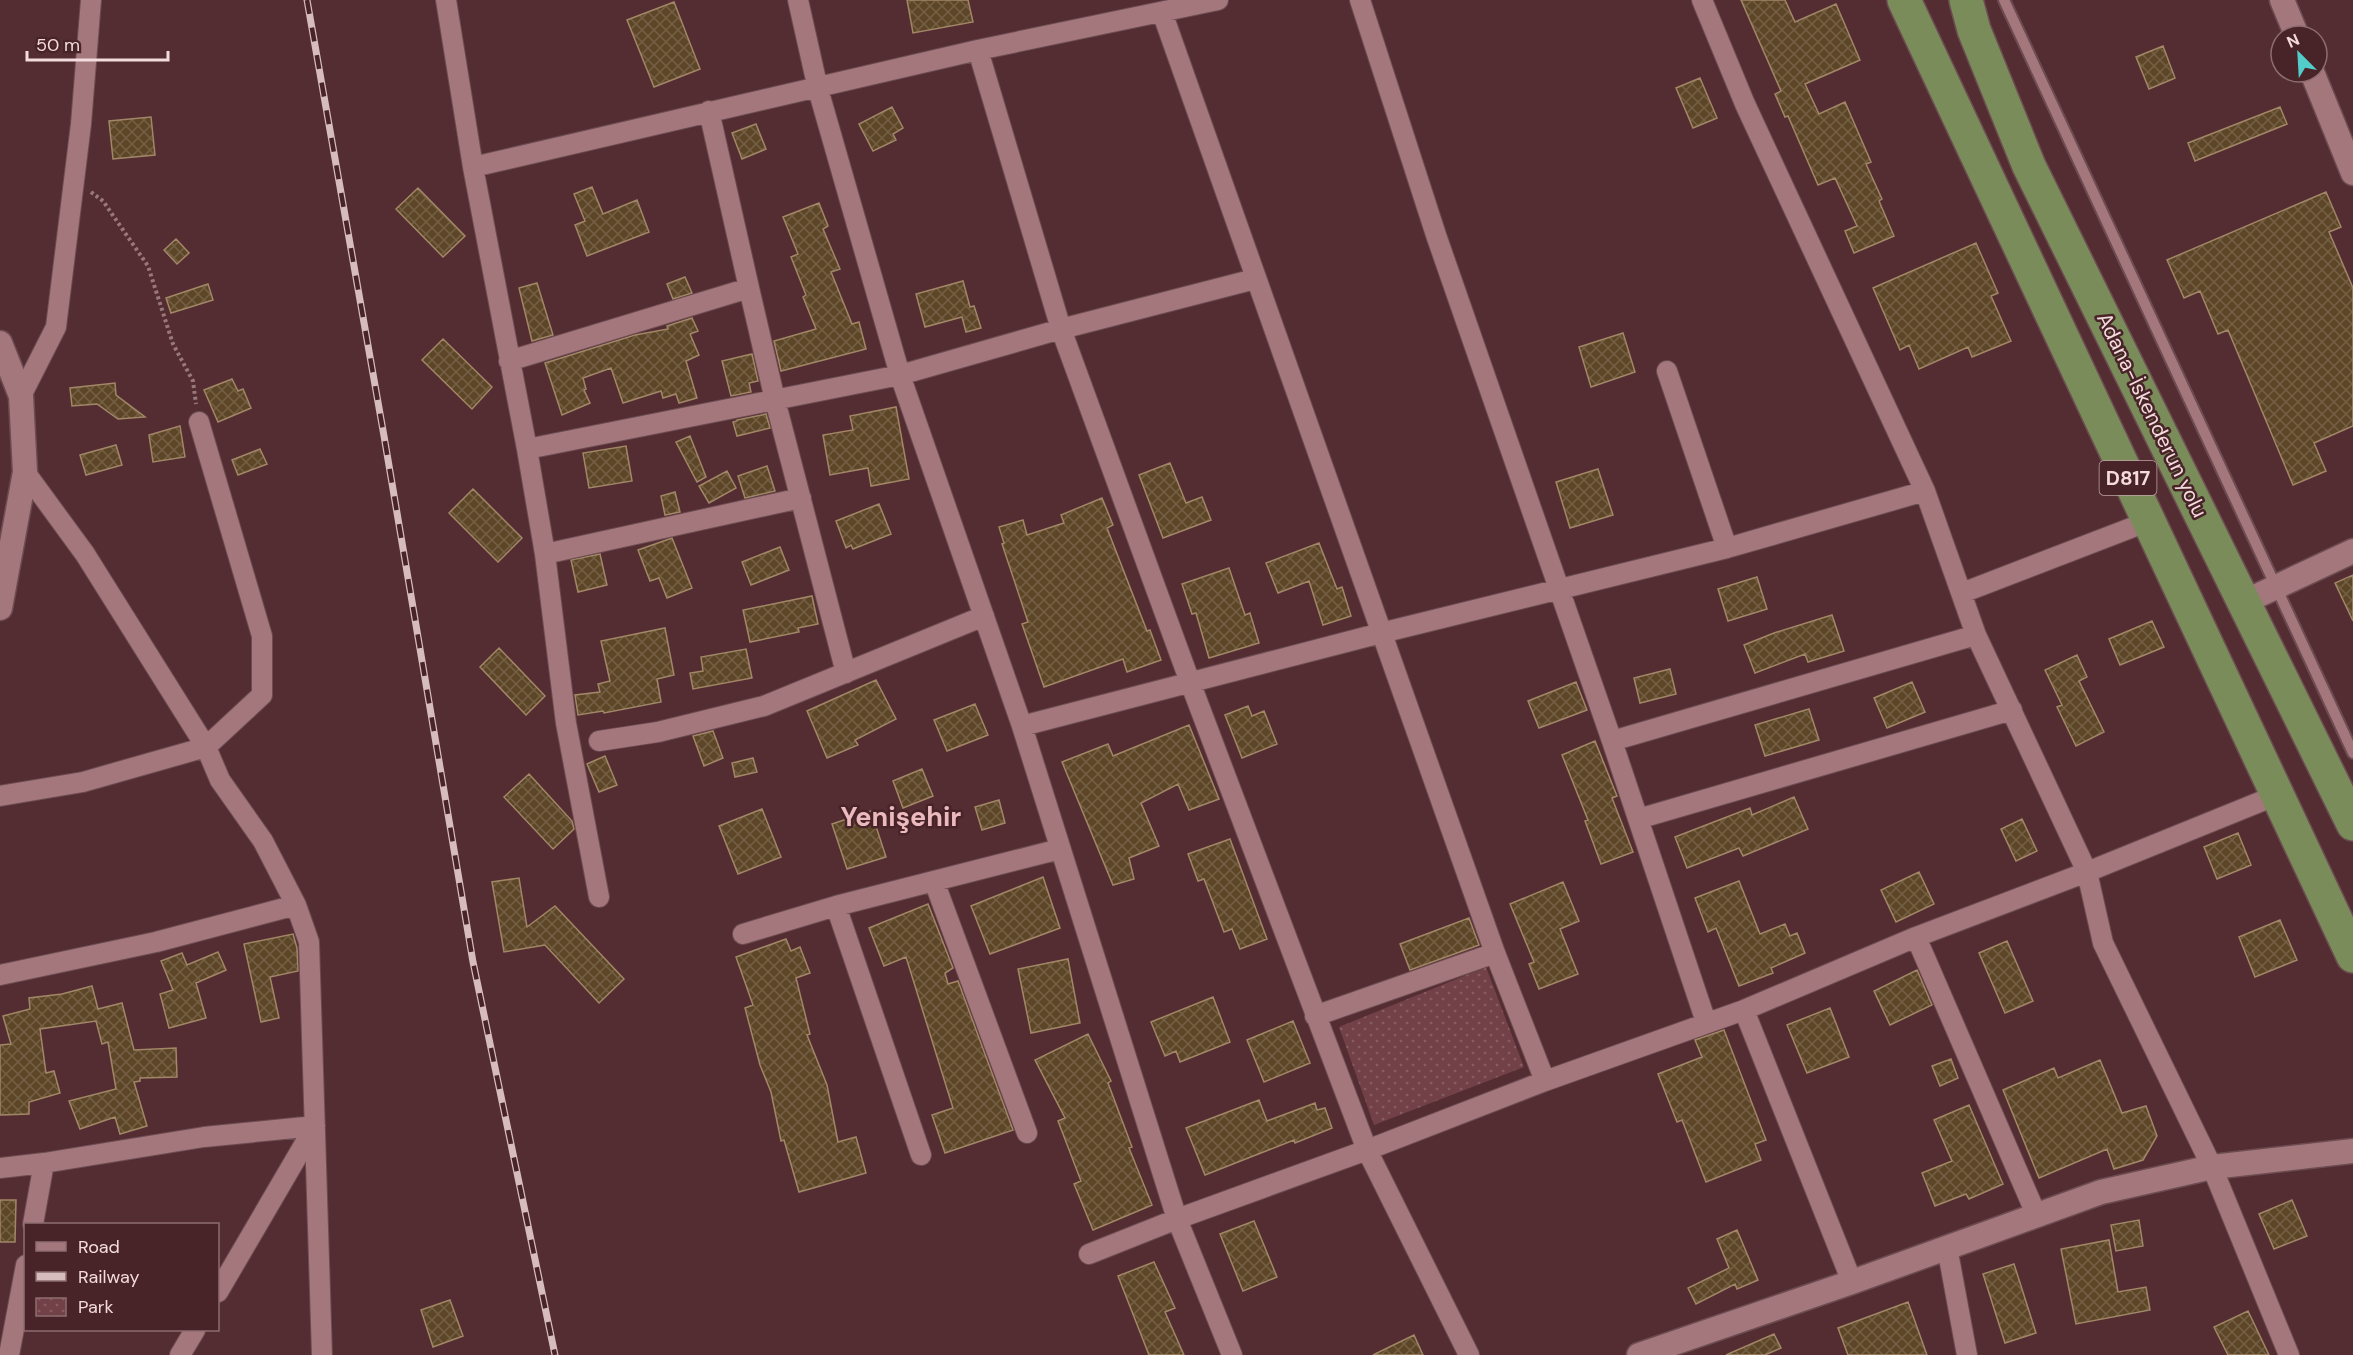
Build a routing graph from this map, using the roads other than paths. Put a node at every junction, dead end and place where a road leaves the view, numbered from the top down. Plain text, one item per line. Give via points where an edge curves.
1 (91, 0) edge
2 (447, 0) edge
3 (798, 0) edge
4 (1218, 0) edge
5 (1360, 0) edge
6 (1702, 0) edge
7 (1904, 0) edge
8 (1966, 0) edge
9 (2004, 0) edge
10 (2282, 0) edge
11 (1162, 12) junction
12 (2292, 24) edge
13 (978, 50) junction
14 (2317, 84) edge
15 (818, 89) junction
16 (709, 111) junction
17 (474, 167) junction
18 (2353, 172) edge
19 (1255, 279) junction
20 (749, 288) junction
21 (1061, 329) junction
22 (0, 343) edge
23 (509, 361) junction
24 (1666, 371) dead end
25 (900, 375) junction
26 (21, 396) junction
27 (775, 400) junction
28 (199, 422) road end
29 (527, 449) junction
30 (25, 472) junction
31 (1924, 491) junction
32 (801, 498) junction
33 (2149, 521) junction
34 (1727, 548) junction
35 (2353, 550) edge
36 (545, 554) junction
37 (2276, 587) junction
38 (1560, 590) junction
39 (1962, 593) junction
40 (2244, 602) junction
41 (0, 608) edge
42 (984, 616) junction
43 (1381, 633) junction
44 (1976, 635) junction
45 (846, 673) junction
46 (1190, 682) junction
47 (2012, 710) junction
48 (1022, 726) junction
49 (599, 741) dead end
50 (1612, 741) junction
51 (206, 747) junction
52 (2353, 753) edge
53 (2277, 795) junction
54 (0, 796) edge
55 (1638, 819) junction
56 (2353, 824) edge
57 (1060, 849) junction
58 (2087, 873) junction
59 (933, 881) junction
60 (599, 897) dead end
61 (296, 905) junction
62 (836, 906) junction
63 (743, 934) dead end
64 (1916, 937) junction
65 (1495, 953) junction
66 (2353, 956) edge
67 (0, 975) edge
68 (1744, 1010) junction
69 (1315, 1016) junction
70 (1706, 1022) junction
71 (1545, 1081) junction
72 (315, 1126) junction
73 (1028, 1132) dead end
74 (1367, 1150) junction
75 (2353, 1151) edge
76 (921, 1155) dead end
77 (44, 1163) junction
78 (2212, 1167) junction
79 (0, 1168) edge
80 (2036, 1214) junction
81 (1177, 1219) junction
82 (33, 1223) edge
83 (1947, 1247) junction
84 (1089, 1254) dead end
85 (24, 1276) edge
86 (1852, 1282) junction
87 (219, 1290) edge
88 (194, 1331) edge
89 (9, 1355) edge
90 (180, 1355) edge
91 (322, 1355) edge
92 (1232, 1355) edge
93 (1469, 1355) edge
94 (1639, 1355) edge
95 (1967, 1355) edge
96 (2289, 1355) edge

1 - 26 street via 56,327
2 - 17 street
3 - 15 street
4 - 11 street
5 - 38 street via 1436,236
6 - 31 street via 1744,104
7 - 33 highway, D817
8 - 40 highway, Adana-İskenderun yolu / D817 via 1974,30 2029,166
9 - 37 lane
10 - 12 street
11 - 13 street
11 - 19 street
13 - 15 street
13 - 21 street
14 - 18 street
15 - 16 street
15 - 25 street
16 - 17 street
16 - 20 street
17 - 23 street
19 - 21 street
19 - 43 street
20 - 23 street
20 - 27 street
21 - 25 street
21 - 46 street
22 - 26 street
23 - 29 street
24 - 34 street
25 - 27 street
25 - 42 street
26 - 30 street
27 - 29 street
27 - 32 street
28 - 51 street via 262,636 262,695
29 - 36 street
30 - 41 street
30 - 51 street via 85,554
31 - 34 street
31 - 39 street
32 - 36 street
32 - 45 street
33 - 39 street
33 - 53 highway, D817
34 - 38 street
35 - 37 street
36 - 60 street via 566,723
37 - 40 street
37 - 52 lane
38 - 43 street
38 - 50 street
39 - 44 street
40 - 56 highway, Adana-İskenderun yolu / D817
42 - 45 street
42 - 48 street
43 - 46 street
43 - 65 street
44 - 47 street
44 - 50 street
45 - 49 street via 764,706 658,732
46 - 48 street
46 - 69 street
47 - 55 street
47 - 58 street
48 - 57 street
50 - 55 street
51 - 54 street via 83,782
51 - 61 street via 220,780 263,841
53 - 58 street
53 - 66 highway, D817
55 - 70 street
57 - 59 street
57 - 81 street
58 - 64 street
58 - 78 street via 2103,943
59 - 62 street
59 - 73 street
61 - 67 street via 156,942
61 - 72 street via 309,942
62 - 63 street
62 - 76 street
64 - 68 street
64 - 80 street
65 - 69 street
65 - 71 street
68 - 70 street
68 - 86 street
69 - 74 street
70 - 71 street
71 - 74 street
72 - 77 street via 204,1137
72 - 87 street
72 - 91 street
74 - 81 street
74 - 93 street
75 - 78 street
77 - 79 street
77 - 82 street
78 - 80 street via 2101,1192
78 - 96 street
80 - 83 street
81 - 84 street
81 - 92 street
83 - 86 street
83 - 95 street
85 - 89 street
86 - 94 street
88 - 90 street

